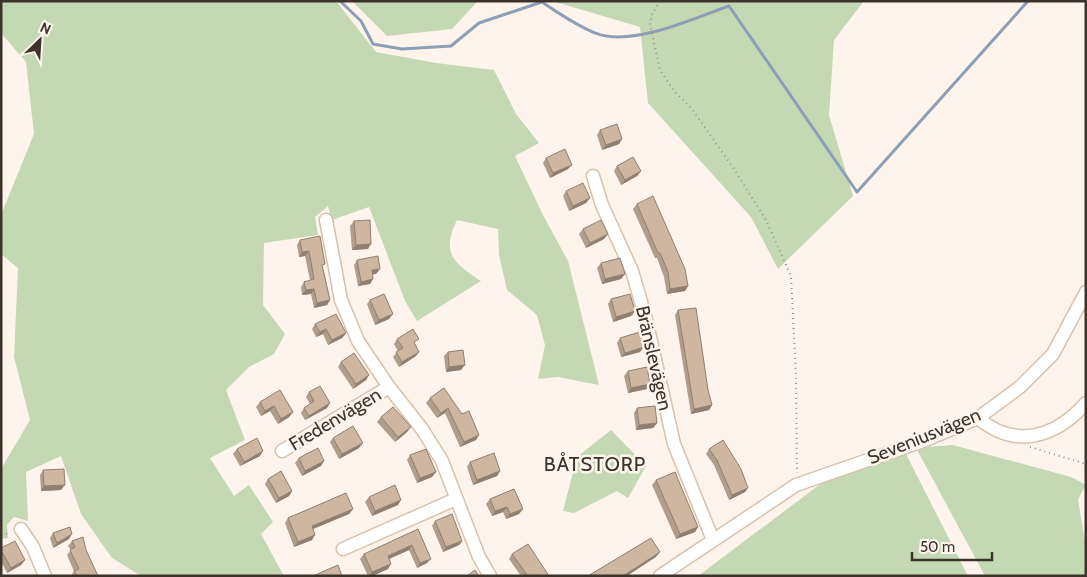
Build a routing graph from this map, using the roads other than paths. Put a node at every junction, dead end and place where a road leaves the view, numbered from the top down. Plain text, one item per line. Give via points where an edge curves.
1 (593, 176) dead end
2 (326, 220) dead end
3 (1086, 292) edge
4 (389, 388) junction
5 (1086, 403) edge
6 (978, 418) junction
7 (282, 451) dead end
8 (456, 499) junction
9 (21, 529) dead end
10 (713, 540) junction
11 (343, 549) dead end
12 (45, 576) edge
13 (490, 576) edge
14 (660, 576) edge

1 - 10 street, Bränslevägen via 602,205 632,271 674,444
2 - 4 street, Fredenvägen via 340,300 358,341
3 - 6 street, Seveniusvägen via 1053,354 1020,387
4 - 7 street, Fredenvägen
4 - 8 street, Fredenvägen via 422,429 442,461
5 - 6 street via 1069,421 1030,437 990,428
6 - 10 street, Seveniusvägen via 923,441 796,485
8 - 11 street
8 - 13 street, Fredenvägen
9 - 12 street via 33,546
10 - 14 street, Seveniusvägen

